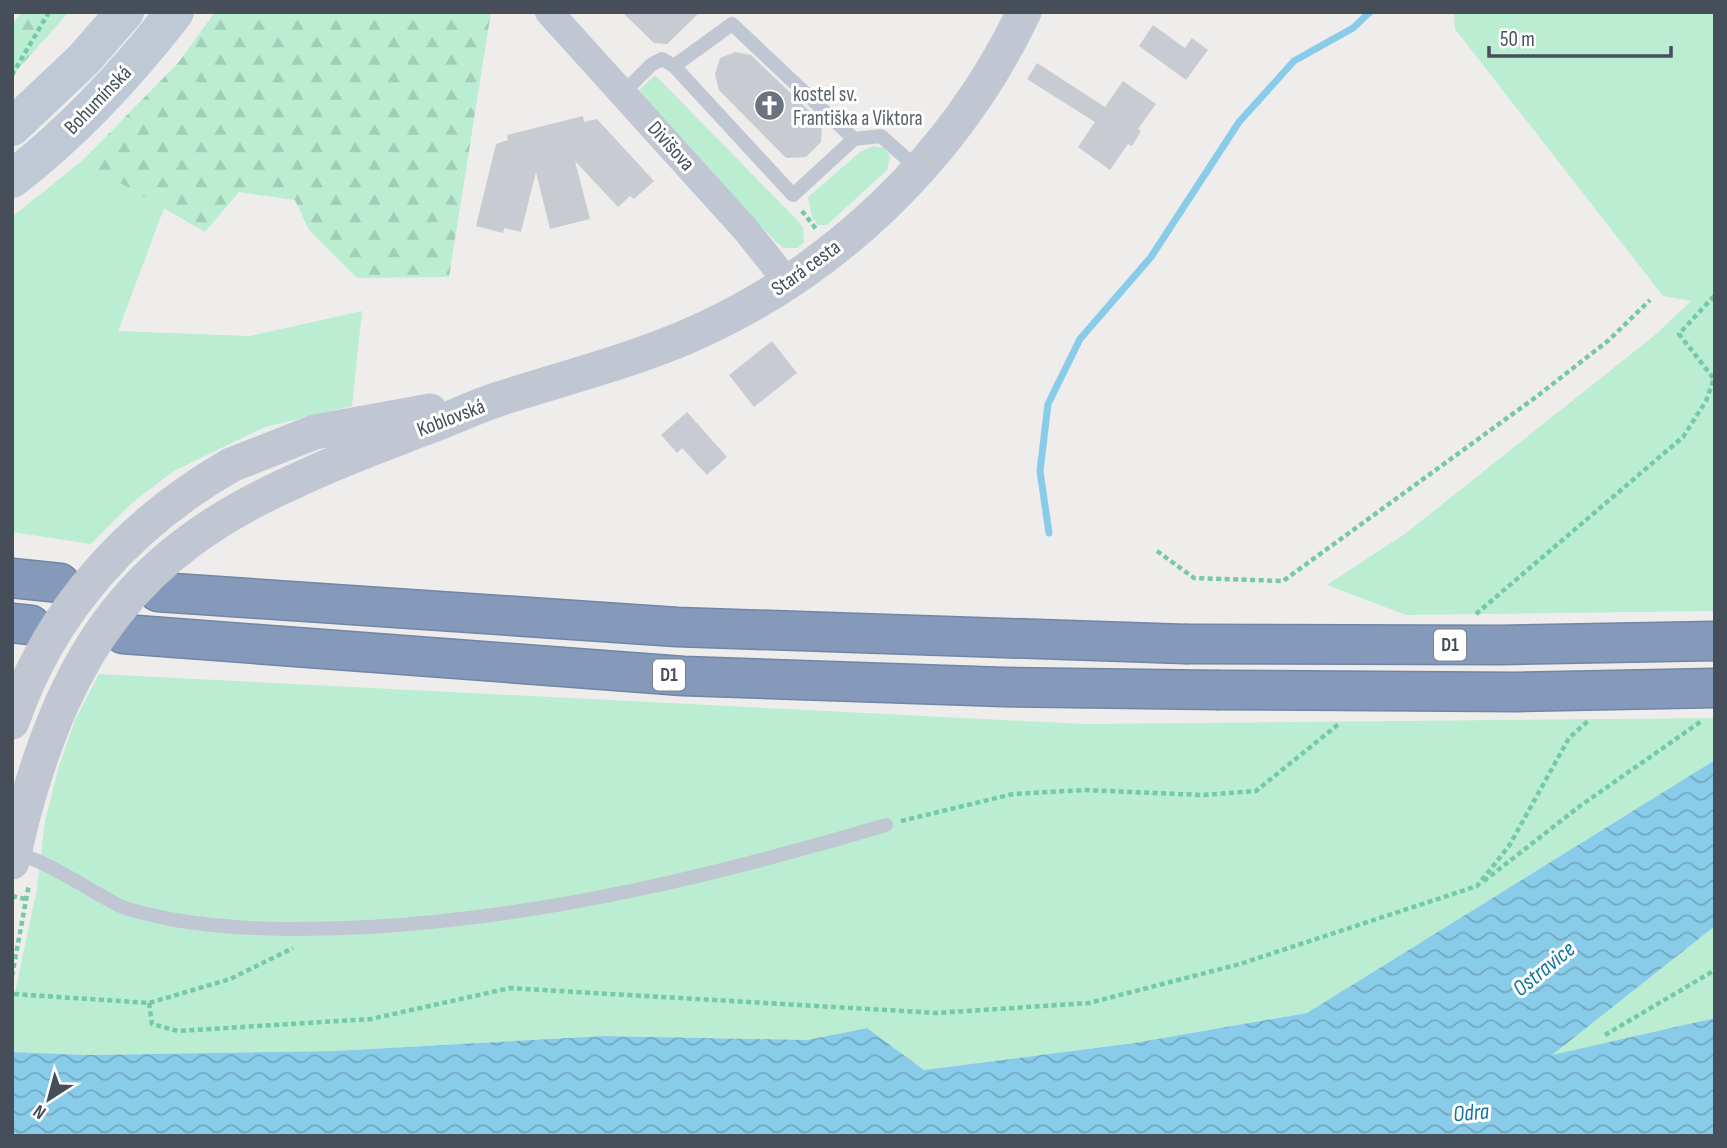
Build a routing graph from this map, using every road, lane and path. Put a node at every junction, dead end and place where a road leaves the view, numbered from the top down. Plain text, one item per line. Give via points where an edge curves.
1 (49, 12) edge
2 (125, 12) edge
3 (175, 12) edge
4 (549, 12) edge
5 (1024, 12) edge
6 (729, 18) edge
7 (674, 66) junction
8 (12, 75) edge
9 (624, 92) junction
10 (12, 127) edge
11 (854, 139) junction
12 (918, 169) junction
13 (12, 179) edge
14 (793, 195) junction
15 (835, 250) junction
16 (789, 284) junction
17 (1715, 295) edge
18 (1650, 300) dead end
19 (1714, 379) edge
20 (495, 401) junction
21 (1157, 551) dead end
22 (12, 578) edge
23 (60, 583) dead end
24 (158, 592) dead end
25 (1476, 614) dead end
26 (123, 634) dead end
27 (1715, 641) edge
28 (1709, 704) edge
29 (1588, 720) dead end
30 (1341, 721) dead end
31 (12, 722) edge
32 (886, 824) joint
33 (13, 857) edge
34 (1478, 886) junction
35 (12, 896) edge
36 (332, 929) junction
37 (1715, 970) edge
38 (12, 976) edge
39 (14, 995) dead end
40 (149, 1003) junction
41 (1605, 1035) dead end

1 - 8 path
2 - 10 main road, Bohumínská via 83,60
3 - 13 main road, Bohumínská via 112,88
4 - 9 street, Divišova
5 - 12 street, Stará cesta via 979,91
6 - 7 lane
6 - 11 lane
7 - 9 lane via 662,59
7 - 14 lane
9 - 16 street, Divišova
11 - 12 lane via 881,135
11 - 14 lane
12 - 15 street, Stará cesta
14 - 15 path
15 - 16 street, Stará cesta
16 - 20 street, Stará cesta via 667,345
17 - 19 path via 1679,334
18 - 21 path via 1609,340 1536,397 1283,581 1194,578
19 - 25 path via 1683,437
20 - 31 street, Koblovská, bridge via 352,423 280,444 231,465 168,505 100,569 46,646
20 - 33 street, Koblovská, bridge via 240,507 159,563 123,603 63,699
22 - 23 highway
24 - 27 highway, D1, bridge via 677,627 1185,644
26 - 28 highway, D1, bridge via 683,676 1004,687 1517,692
28 - 34 path
29 - 34 path via 1569,738 1509,846
30 - 32 path via 1256,791 1013,794
32 - 36 lane via 780,856 536,910
33 - 36 lane via 54,866 120,906 168,918 226,928
34 - 40 path via 1240,964 1089,1003 936,1013 510,988 370,1019 178,1031 152,1024
35 - 38 path via 25,899
36 - 40 path via 230,979
37 - 41 path
39 - 40 path

